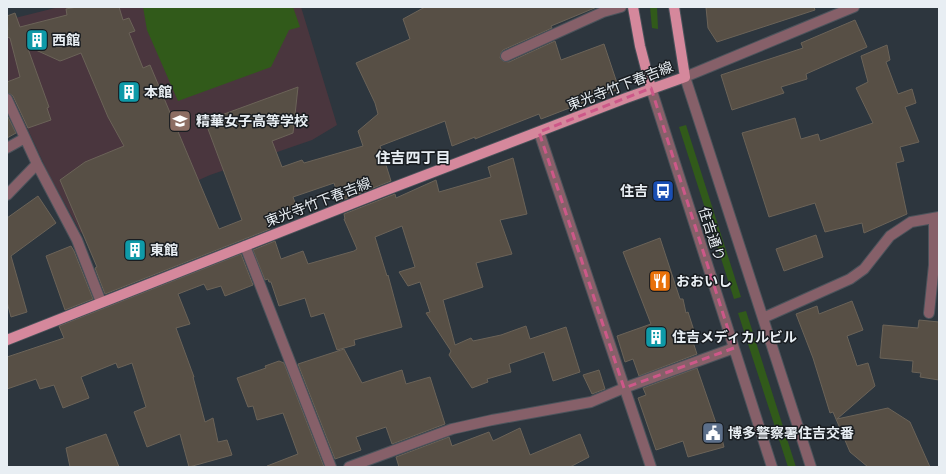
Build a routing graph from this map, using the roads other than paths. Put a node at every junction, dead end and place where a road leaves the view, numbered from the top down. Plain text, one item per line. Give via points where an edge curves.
1 (620, 7) edge
2 (633, 7) edge
3 (674, 7) edge
4 (854, 7) edge
5 (506, 56) dead end
6 (684, 77) junction
7 (652, 88) junction
8 (7, 98) edge
9 (539, 132) junction
10 (25, 138) junction
11 (7, 148) edge
12 (37, 164) junction
13 (7, 195) edge
14 (936, 217) edge
15 (245, 246) junction
16 (101, 302) junction
17 (929, 313) dead end
18 (763, 318) junction
19 (7, 340) edge
20 (734, 348) junction
21 (624, 388) junction
22 (331, 467) edge
23 (349, 467) edge
24 (651, 467) edge
25 (772, 467) edge
26 (811, 467) edge

1 - 5 street via 603,12
2 - 7 main road, 住吉通り via 640,46
3 - 6 main road, 住吉通り
4 - 6 street
6 - 7 main road, 東光寺竹下春吉線
6 - 18 street, 住吉通り
7 - 9 main road, 東光寺竹下春吉線
7 - 20 street, 住吉通り
8 - 10 street
9 - 15 main road, 東光寺竹下春吉線
9 - 21 street
10 - 11 street
10 - 12 street
12 - 13 street
12 - 16 street via 77,240
14 - 17 street
14 - 18 street via 911,222 890,236 864,269 850,279
15 - 16 main road, 東光寺竹下春吉線
15 - 22 street
16 - 19 main road, 東光寺竹下春吉線
18 - 26 street, 住吉通り
20 - 21 street
20 - 25 street, 住吉通り
21 - 23 street via 591,402 452,429
21 - 24 street

